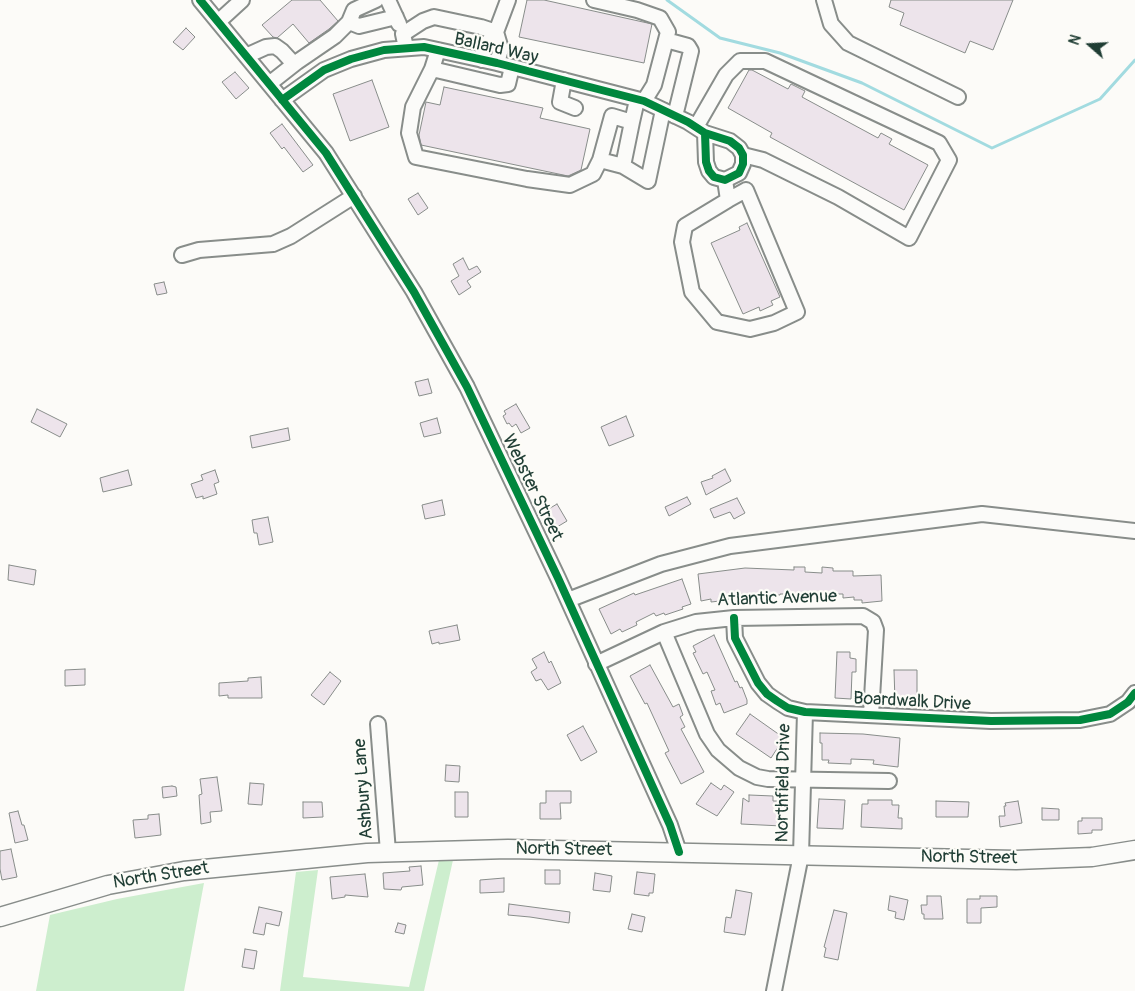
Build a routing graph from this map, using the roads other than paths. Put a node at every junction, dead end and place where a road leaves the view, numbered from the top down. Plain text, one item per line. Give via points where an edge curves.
1 (200, 0) edge
2 (242, 0) edge
3 (376, 0) edge
4 (388, 0) edge
5 (508, 0) edge
6 (594, 0) edge
7 (824, 0) edge
8 (396, 17) junction
9 (218, 22) junction
10 (349, 22) junction
11 (496, 32) junction
12 (403, 34) junction
13 (666, 40) junction
14 (406, 48) junction
15 (438, 50) junction
16 (246, 56) junction
17 (482, 60) junction
18 (497, 63) junction
19 (294, 64) junction
20 (512, 67) junction
21 (432, 69) junction
22 (564, 80) junction
23 (269, 84) junction
24 (958, 97) dead end
25 (282, 100) junction
26 (641, 101) junction
27 (575, 108) dead end
28 (669, 113) junction
29 (632, 122) junction
30 (700, 130) junction
31 (743, 155) junction
32 (600, 160) junction
33 (622, 166) junction
34 (725, 180) junction
35 (354, 196) junction
36 (728, 200) junction
37 (182, 254) dead end
38 (1135, 531) edge
39 (568, 600) junction
40 (734, 618) junction
41 (664, 632) junction
42 (596, 664) junction
43 (1135, 693) edge
44 (804, 712) junction
45 (871, 715) junction
46 (378, 724) dead end
47 (803, 780) junction
48 (889, 781) dead end
49 (1135, 850) edge
50 (388, 852) junction
51 (679, 852) junction
52 (801, 855) junction
53 (0, 917) edge
54 (774, 991) edge

1 - 9 street, Webster Street
2 - 9 street
3 - 10 street via 354,10
4 - 8 street
5 - 11 street
6 - 13 street via 660,18 668,32
7 - 24 street via 831,24 848,43
8 - 10 street via 359,26
8 - 12 street
9 - 16 street, Webster Street
10 - 19 street via 335,36
11 - 12 street via 434,17
11 - 17 street via 484,47
11 - 18 street via 501,49
12 - 14 street
13 - 26 street via 654,85
13 - 28 street via 688,46 691,51
14 - 15 street, Ballard Way
14 - 25 street, Ballard Way via 351,58 324,70
15 - 17 street, Ballard Way
15 - 21 street
16 - 19 street via 275,46
16 - 23 street, Webster Street
17 - 18 street, Ballard Way
18 - 20 street, Ballard Way
19 - 23 street
20 - 21 street via 508,84 500,85
20 - 22 street, Ballard Way
21 - 32 street via 413,107 409,133 416,157 570,185 593,174
22 - 26 street, Ballard Way
22 - 27 street via 560,102
23 - 25 street, Webster Street
25 - 35 street, Webster Street via 326,153
26 - 28 street, Ballard Way
26 - 29 street
28 - 30 street, Ballard Way
28 - 33 street via 648,181
29 - 32 street via 612,116
29 - 33 street
30 - 31 street, Ballard Way via 730,141
30 - 31 street via 726,75 740,61 765,61 938,143 949,160 909,238 838,197 763,160
30 - 34 street via 709,171
31 - 34 street via 739,173
32 - 33 street
34 - 36 street
35 - 37 street via 273,244
35 - 39 street, Webster Street via 414,292 467,387
36 - 36 street via 685,226 682,242 692,292 717,322 750,329 774,323 797,312 746,190
38 - 39 street via 982,514 730,546 661,564
39 - 42 street, Webster Street
40 - 41 street, Atlantic Avenue via 696,622
40 - 44 street, Boardwalk Drive via 735,638 758,683 788,708
40 - 45 street, Atlantic Avenue via 860,615 870,619 876,630
41 - 42 street, Atlantic Avenue
41 - 47 street via 707,734 718,750 739,768 757,777
42 - 51 street, Webster Street via 670,825
43 - 45 street, Boardwalk Drive via 1110,714 1080,720 991,721
44 - 45 street, Boardwalk Drive
44 - 47 street, Northfield Drive
46 - 50 street, Ashbury Lane
47 - 48 street
47 - 52 street, Northfield Drive
49 - 52 main road, North Street via 1092,857 1016,860
50 - 51 main road, North Street via 508,849
50 - 53 main road, North Street via 184,871 108,885
51 - 52 main road, North Street
52 - 54 street, Northfield Drive

